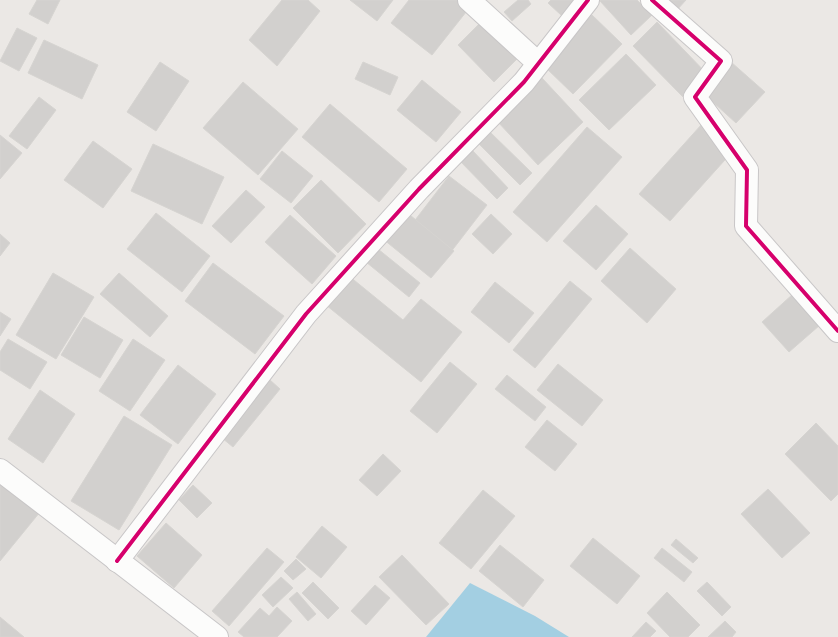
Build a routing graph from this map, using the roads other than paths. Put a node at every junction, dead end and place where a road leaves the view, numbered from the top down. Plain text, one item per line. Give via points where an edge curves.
1 (469, 0) edge
2 (588, 0) edge
3 (652, 0) edge
4 (538, 64) junction
5 (838, 331) edge
6 (0, 470) edge
7 (118, 561) junction
8 (217, 637) edge

1 - 4 street
2 - 4 street
3 - 5 street via 721,60 695,97 747,170 746,226
4 - 7 street via 524,82 418,189 306,314
6 - 7 street
7 - 8 street

